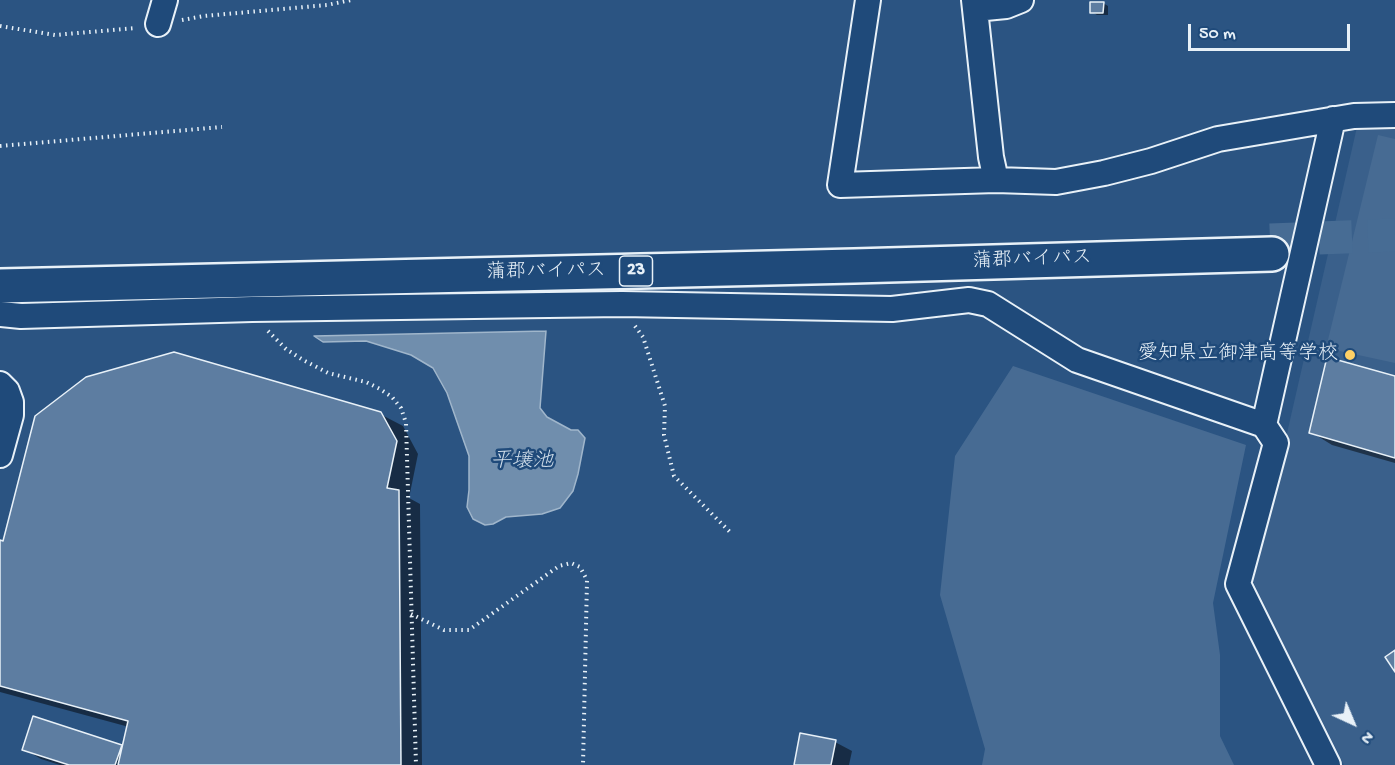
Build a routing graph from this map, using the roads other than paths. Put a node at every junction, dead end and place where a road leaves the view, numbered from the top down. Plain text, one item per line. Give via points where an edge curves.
1 (165, 0) edge
2 (868, 0) edge
3 (1021, 0) edge
4 (975, 4) edge
5 (158, 24) dead end
6 (1395, 115) edge
7 (1333, 119) junction
8 (996, 180) junction
9 (0, 273) edge
10 (0, 286) edge
11 (0, 314) edge
12 (0, 384) edge
13 (1264, 424) junction
14 (0, 455) edge
15 (1328, 765) edge

1 - 5 street
2 - 8 street via 840,186
3 - 4 street via 1006,6
4 - 8 street
6 - 7 street
7 - 8 street via 1218,139 1151,161 1056,182
7 - 13 street
9 - 10 highway, 蒲郡バイパス / 23 via 1271,247 854,267
11 - 13 street via 622,304 892,309 969,300 988,304 1077,360
12 - 14 street via 11,402 11,415
13 - 15 street via 1276,443 1238,584

